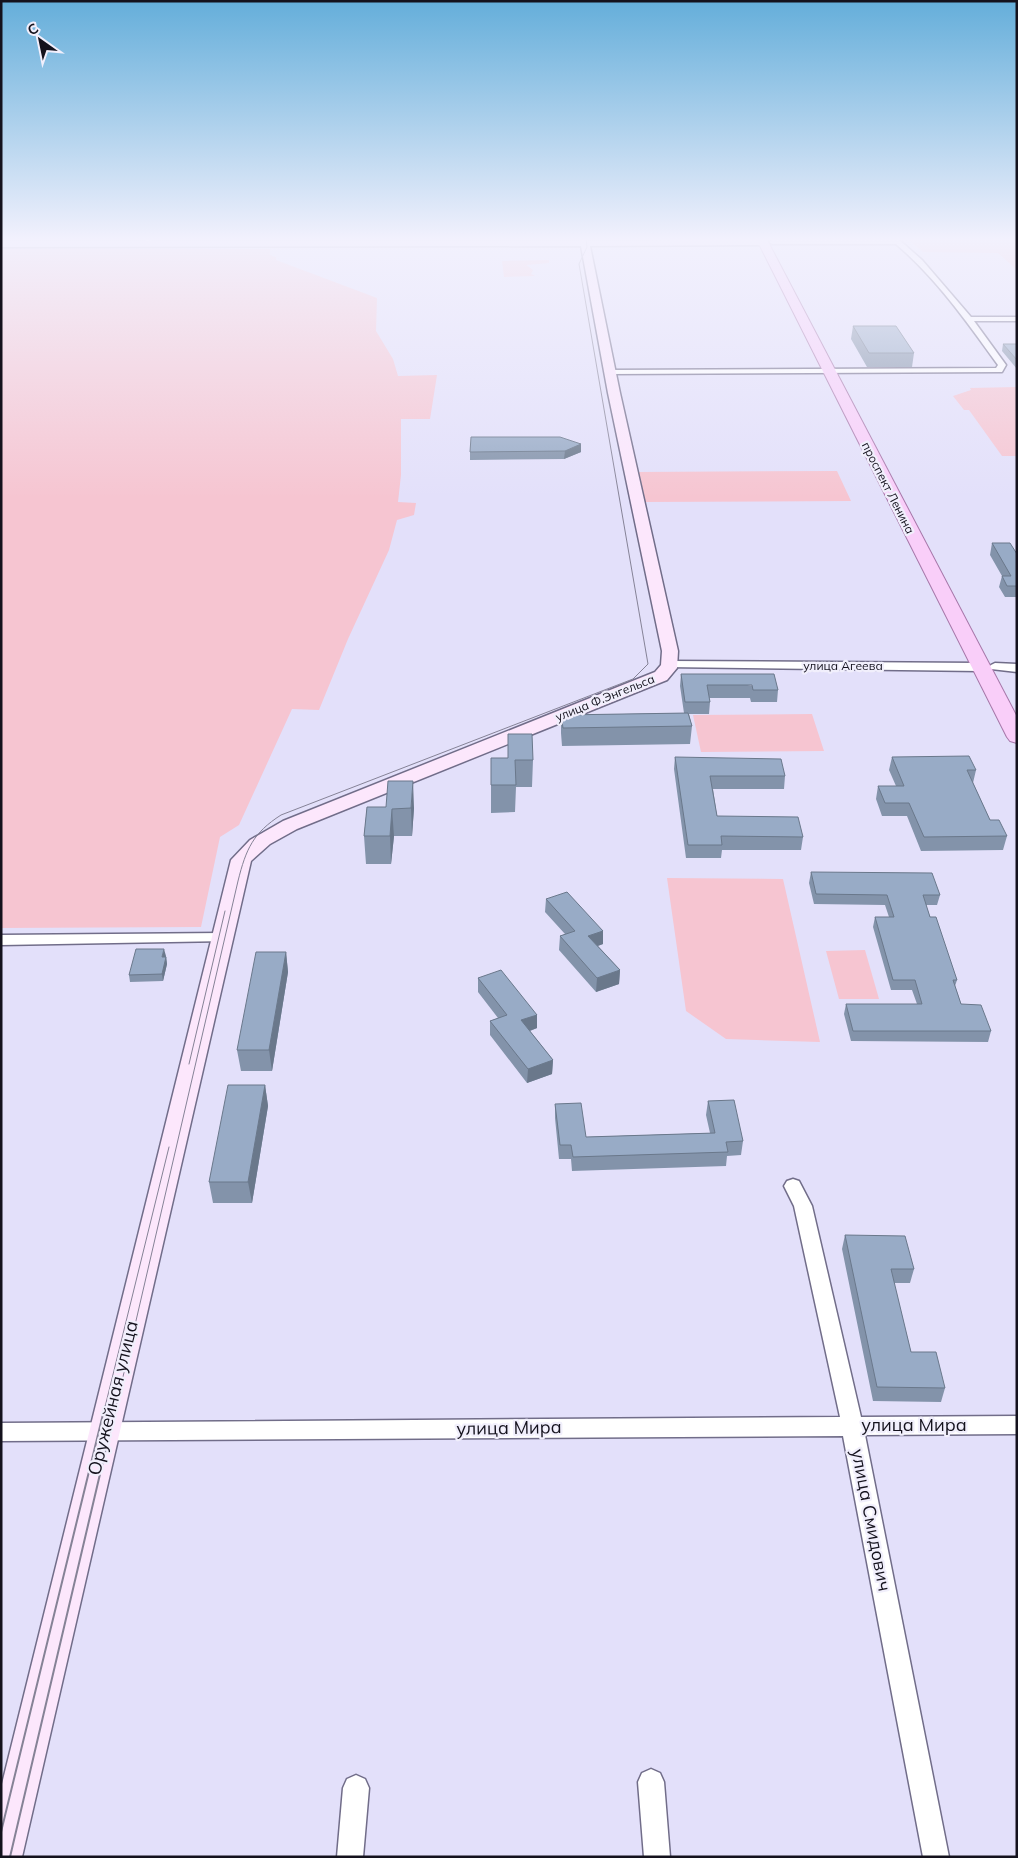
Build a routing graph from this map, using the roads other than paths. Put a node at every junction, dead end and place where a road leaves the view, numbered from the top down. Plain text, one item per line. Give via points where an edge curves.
1 (600, 325) edge
2 (814, 325) edge
3 (973, 325) edge
4 (609, 372) junction
5 (835, 372) junction
6 (670, 665) junction
7 (988, 667) junction
8 (1017, 668) edge
9 (1017, 707) edge
10 (1017, 737) edge
11 (222, 938) junction
12 (1, 940) edge
13 (793, 1186) dead end
14 (852, 1425) junction
15 (1017, 1425) edge
16 (105, 1430) junction
17 (1, 1432) edge
18 (651, 1782) dead end
19 (356, 1788) dead end
20 (3, 1857) edge
21 (350, 1857) edge
22 (657, 1857) edge
23 (936, 1857) edge

1 - 4 street, улица Ф.Энгельса
2 - 5 main road, проспект Ленина
3 - 5 street via 1002,365 999,370
4 - 5 street
4 - 6 street, улица Ф.Энгельса via 666,633
5 - 7 main road, проспект Ленина
6 - 7 street, улица Агеева
6 - 11 street, улица Ф.Энгельса via 661,676 276,832 241,860
7 - 8 street, улица Агеева
7 - 9 main road, проспект Ленина
7 - 10 main road, проспект Ленина
11 - 12 street
11 - 16 street, Оружейная улица
13 - 14 street, улица Смидович via 803,1206
14 - 15 street, улица Мира
14 - 16 street, улица Мира
14 - 23 street, улица Смидович
16 - 17 street, улица Мира
16 - 20 street, Оружейная улица
18 - 22 street
19 - 21 street

